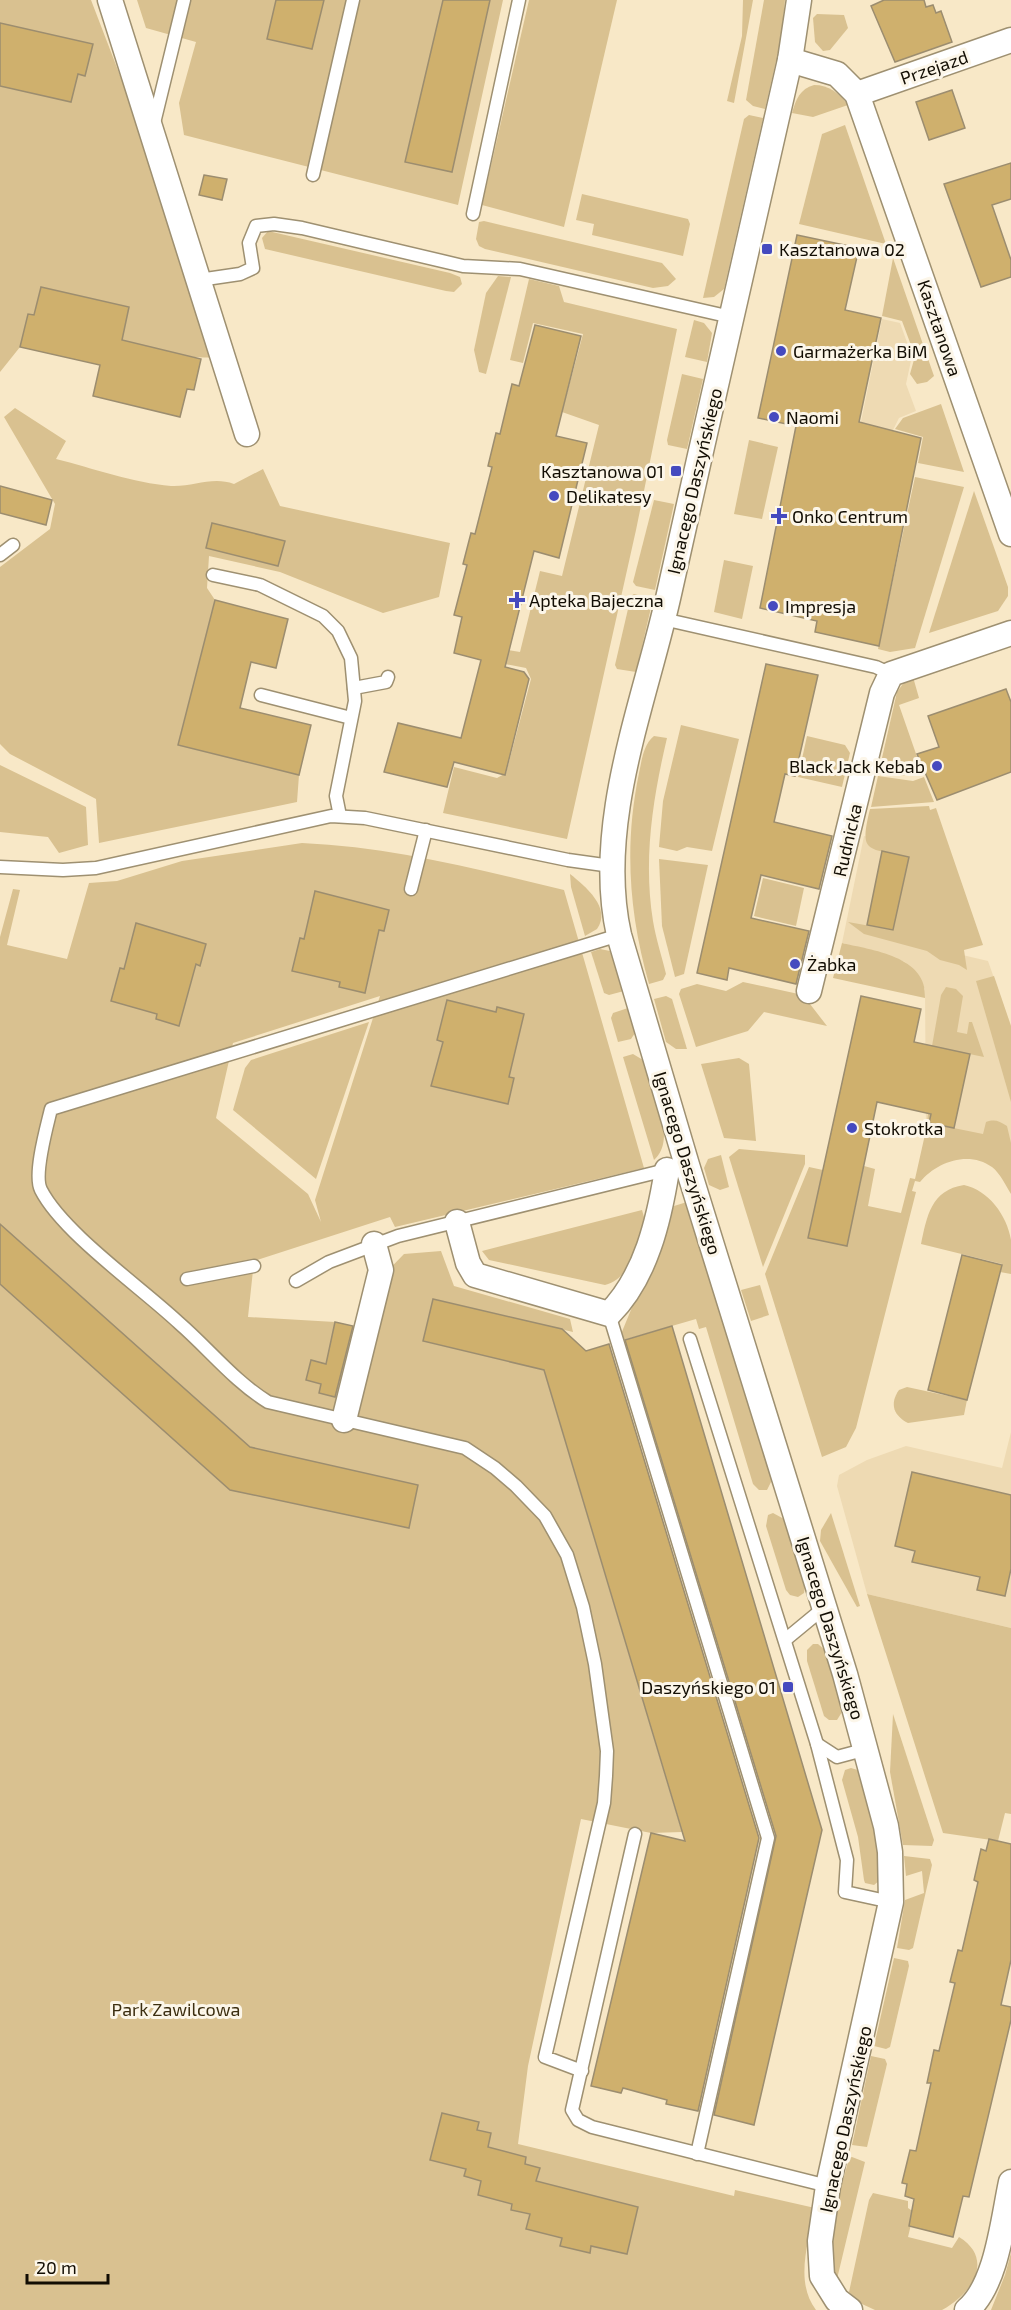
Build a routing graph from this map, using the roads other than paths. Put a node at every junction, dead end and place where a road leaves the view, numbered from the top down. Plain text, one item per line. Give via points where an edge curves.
1 (110, 0) edge
2 (184, 0) edge
3 (353, 0) edge
4 (519, 0) edge
5 (799, 0) edge
6 (1011, 40) edge
7 (790, 60) junction
8 (857, 94) junction
9 (151, 133) junction
10 (313, 175) dead end
11 (473, 214) dead end
12 (199, 280) junction
13 (731, 317) junction
14 (247, 434) dead end
15 (1011, 534) edge
16 (13, 545) dead end
17 (0, 555) edge
18 (213, 576) dead end
19 (663, 619) junction
20 (1011, 633) edge
21 (891, 674) junction
22 (388, 676) dead end
23 (354, 688) junction
24 (261, 695) dead end
25 (351, 718) junction
26 (340, 816) junction
27 (426, 830) junction
28 (611, 866) junction
29 (0, 867) edge
30 (411, 889) dead end
31 (619, 935) junction
32 (810, 992) dead end
33 (677, 1168) junction
34 (457, 1222) junction
35 (374, 1244) junction
36 (254, 1266) dead end
37 (187, 1279) dead end
38 (296, 1281) dead end
39 (609, 1314) junction
40 (690, 1339) dead end
41 (344, 1420) junction
42 (825, 1607) junction
43 (785, 1641) junction
44 (817, 1744) junction
45 (867, 1749) junction
46 (635, 1833) dead end
47 (891, 1902) junction
48 (582, 2071) junction
49 (696, 2154) junction
50 (1011, 2182) edge
51 (828, 2186) junction
52 (850, 2310) edge
53 (967, 2310) edge

1 - 9 street
2 - 9 lane
3 - 10 lane
4 - 11 lane
5 - 7 street, Ignacego Daszyńskiego
6 - 8 street, Przejazd
7 - 8 street, Kasztanowa via 837,74
7 - 13 street, Ignacego Daszyńskiego
8 - 15 street, Kasztanowa
9 - 12 street
12 - 13 lane via 253,268 249,243 256,226 274,224 463,266 520,269
12 - 14 street
13 - 19 street, Ignacego Daszyńskiego
16 - 17 lane
18 - 23 lane via 260,585 323,616 338,631 351,658
19 - 21 lane via 876,667
19 - 28 street, Ignacego Daszyńskiego via 624,779
20 - 21 street
21 - 32 street, Rudnicka via 882,693
22 - 23 lane via 386,682
23 - 25 lane
24 - 25 lane
25 - 26 lane via 336,795
26 - 27 lane
26 - 29 lane via 96,868
27 - 28 lane
27 - 30 lane
28 - 31 street, Ignacego Daszyńskiego
31 - 33 street, Ignacego Daszyńskiego
31 - 41 lane via 51,1109 40,1188 66,1223 252,1392 268,1402
33 - 34 lane
33 - 39 street via 626,1298
33 - 42 street, Ignacego Daszyńskiego
34 - 35 lane
34 - 39 street via 475,1275
35 - 38 lane via 329,1262
35 - 41 street via 381,1270
36 - 37 lane
39 - 49 lane via 768,1838
40 - 43 lane
41 - 48 lane via 465,1448 495,1468 545,1516 567,1555 595,1664 607,1751 606,1776 545,2057
42 - 43 lane
42 - 45 street, Ignacego Daszyńskiego
43 - 44 lane
44 - 45 lane via 837,1757
44 - 47 lane via 847,1860 845,1892
45 - 47 street, Ignacego Daszyńskiego via 886,1826
46 - 48 lane
47 - 51 street, Ignacego Daszyńskiego
48 - 49 lane via 572,2110 578,2120
49 - 51 lane
50 - 53 street via 988,2277 981,2295
51 - 52 street, Ignacego Daszyńskiego via 820,2241 822,2276 837,2300

